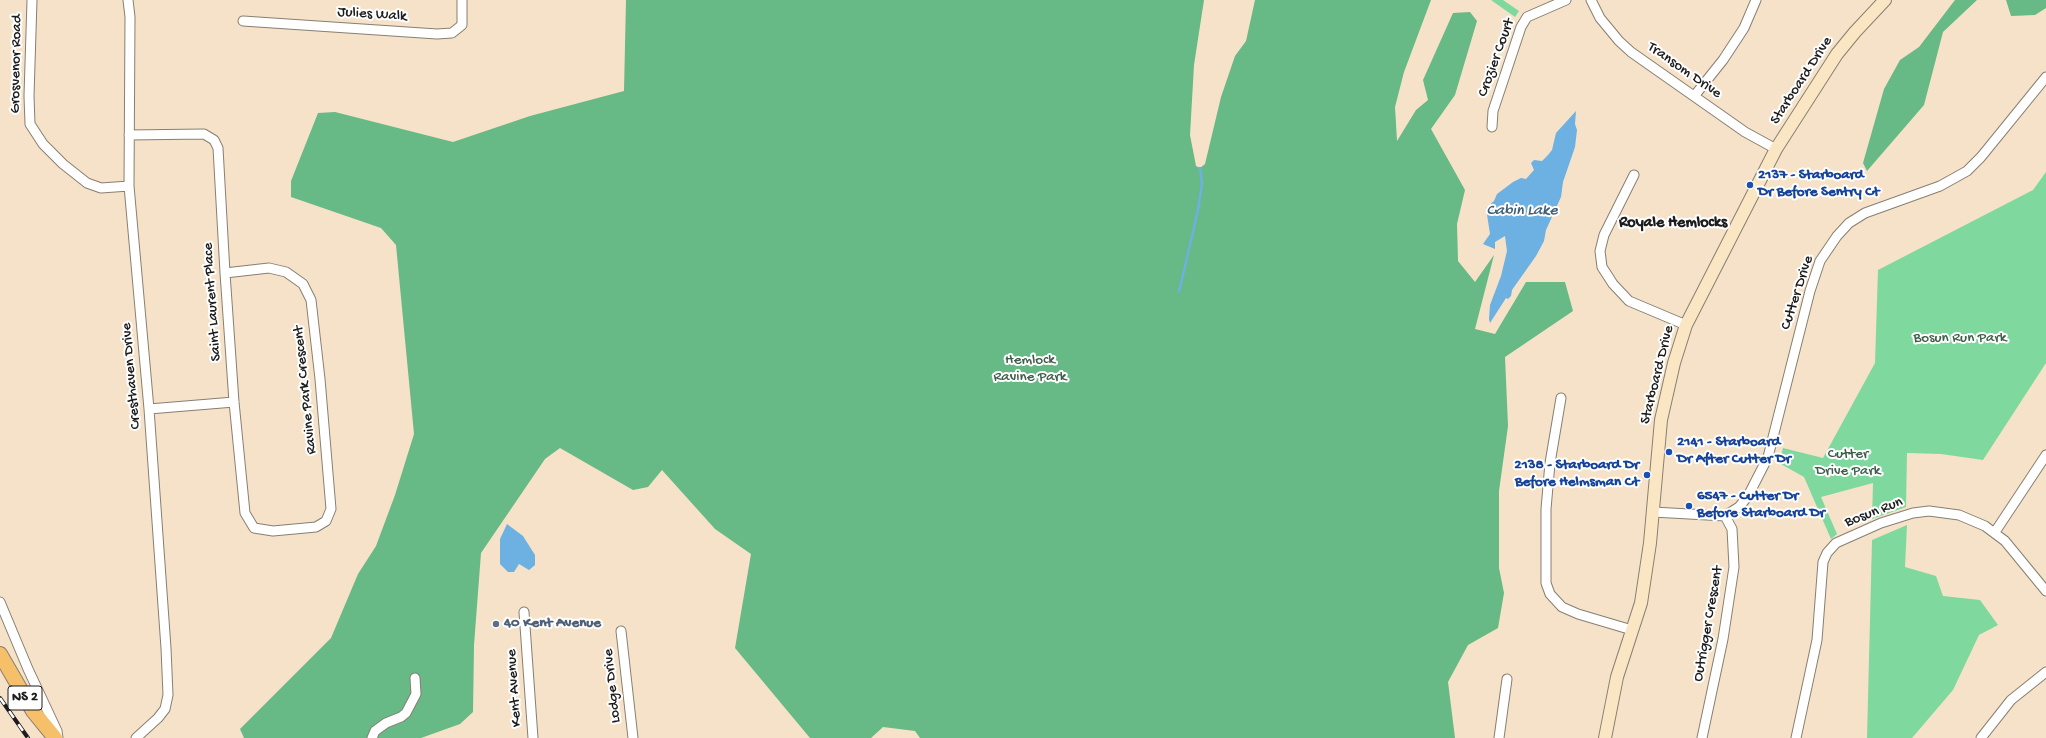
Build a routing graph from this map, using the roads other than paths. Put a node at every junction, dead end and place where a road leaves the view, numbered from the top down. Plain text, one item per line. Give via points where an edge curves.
1 (32, 0) edge
2 (128, 0) edge
3 (462, 0) edge
4 (1566, 0) edge
5 (1591, 0) edge
6 (1756, 0) edge
7 (1885, 0) edge
8 (243, 21) dead end
9 (2046, 77) edge
10 (1695, 96) junction
11 (1492, 127) dead end
12 (128, 135) junction
13 (1776, 149) junction
14 (1634, 175) dead end
15 (129, 186) junction
16 (225, 273) junction
17 (1686, 325) junction
18 (1561, 398) dead end
19 (234, 402) junction
20 (149, 409) junction
21 (2046, 455) edge
22 (1653, 512) junction
23 (1725, 516) junction
24 (273, 531) joint
25 (1995, 532) junction
26 (2046, 591) edge
27 (0, 602) edge
28 (524, 612) dead end
29 (1632, 630) junction
30 (621, 631) dead end
31 (0, 654) edge
32 (2046, 672) edge
33 (415, 678) dead end
34 (1507, 679) dead end
35 (56, 738) edge
36 (136, 738) edge
37 (372, 738) edge
38 (533, 738) edge
39 (633, 738) edge
40 (1499, 738) edge
41 (1605, 738) edge
42 (1702, 738) edge
43 (1796, 738) edge
44 (1980, 738) edge

1 - 15 street, Grosvenor Road via 30,124 43,144 87,183 101,188
2 - 12 street, Cresthaven Drive
3 - 8 street, Julies Walk via 462,26 452,33
4 - 11 street, Crozier Court via 1527,18 1521,28 1493,111
5 - 10 street, Transom Drive via 1600,18 1619,41 1649,66
6 - 10 street via 1744,28
7 - 13 street, Starboard Drive via 1837,54
9 - 23 street, Cutter Drive via 1967,171 1940,186 1865,213 1849,223 1838,236 1820,261 1810,291 1768,457 1748,496 1739,507
10 - 13 street, Transom Drive via 1745,132
12 - 15 street, Cresthaven Drive
12 - 16 street, Saint Laurent Place via 204,134 214,140 218,148
13 - 17 street, Starboard Drive
14 - 17 street via 1604,235 1600,251 1602,267 1629,301
15 - 20 street, Cresthaven Drive
16 - 19 street, Saint Laurent Place
16 - 24 street, Ravine Park Crescent via 269,268 286,272 303,284 311,300 331,509 326,520 316,527
17 - 22 street, Starboard Drive via 1660,420
18 - 29 street via 1547,494 1546,583 1552,598 1562,607
19 - 20 street
19 - 24 street, Saint Laurent Place via 245,513 254,528
20 - 36 street, Cresthaven Drive via 168,695 165,709
21 - 25 street
22 - 23 street
22 - 29 street, Starboard Drive via 1641,603
23 - 42 street, Outrigger Crescent via 1732,529 1734,567
25 - 26 street, Bosun Run via 2006,541
25 - 43 street, Bosun Run via 1959,515 1918,512 1881,523 1836,543 1831,548 1823,562 1817,640
27 - 35 street via 58,731
28 - 38 street, Kent Avenue
29 - 41 street, Starboard Drive via 1616,677
30 - 39 street, Lodge Drive
31 - 35 main road, NS 2 via 32,711
32 - 44 street via 2011,700
33 - 37 street via 416,694 406,713 386,723
34 - 40 street

